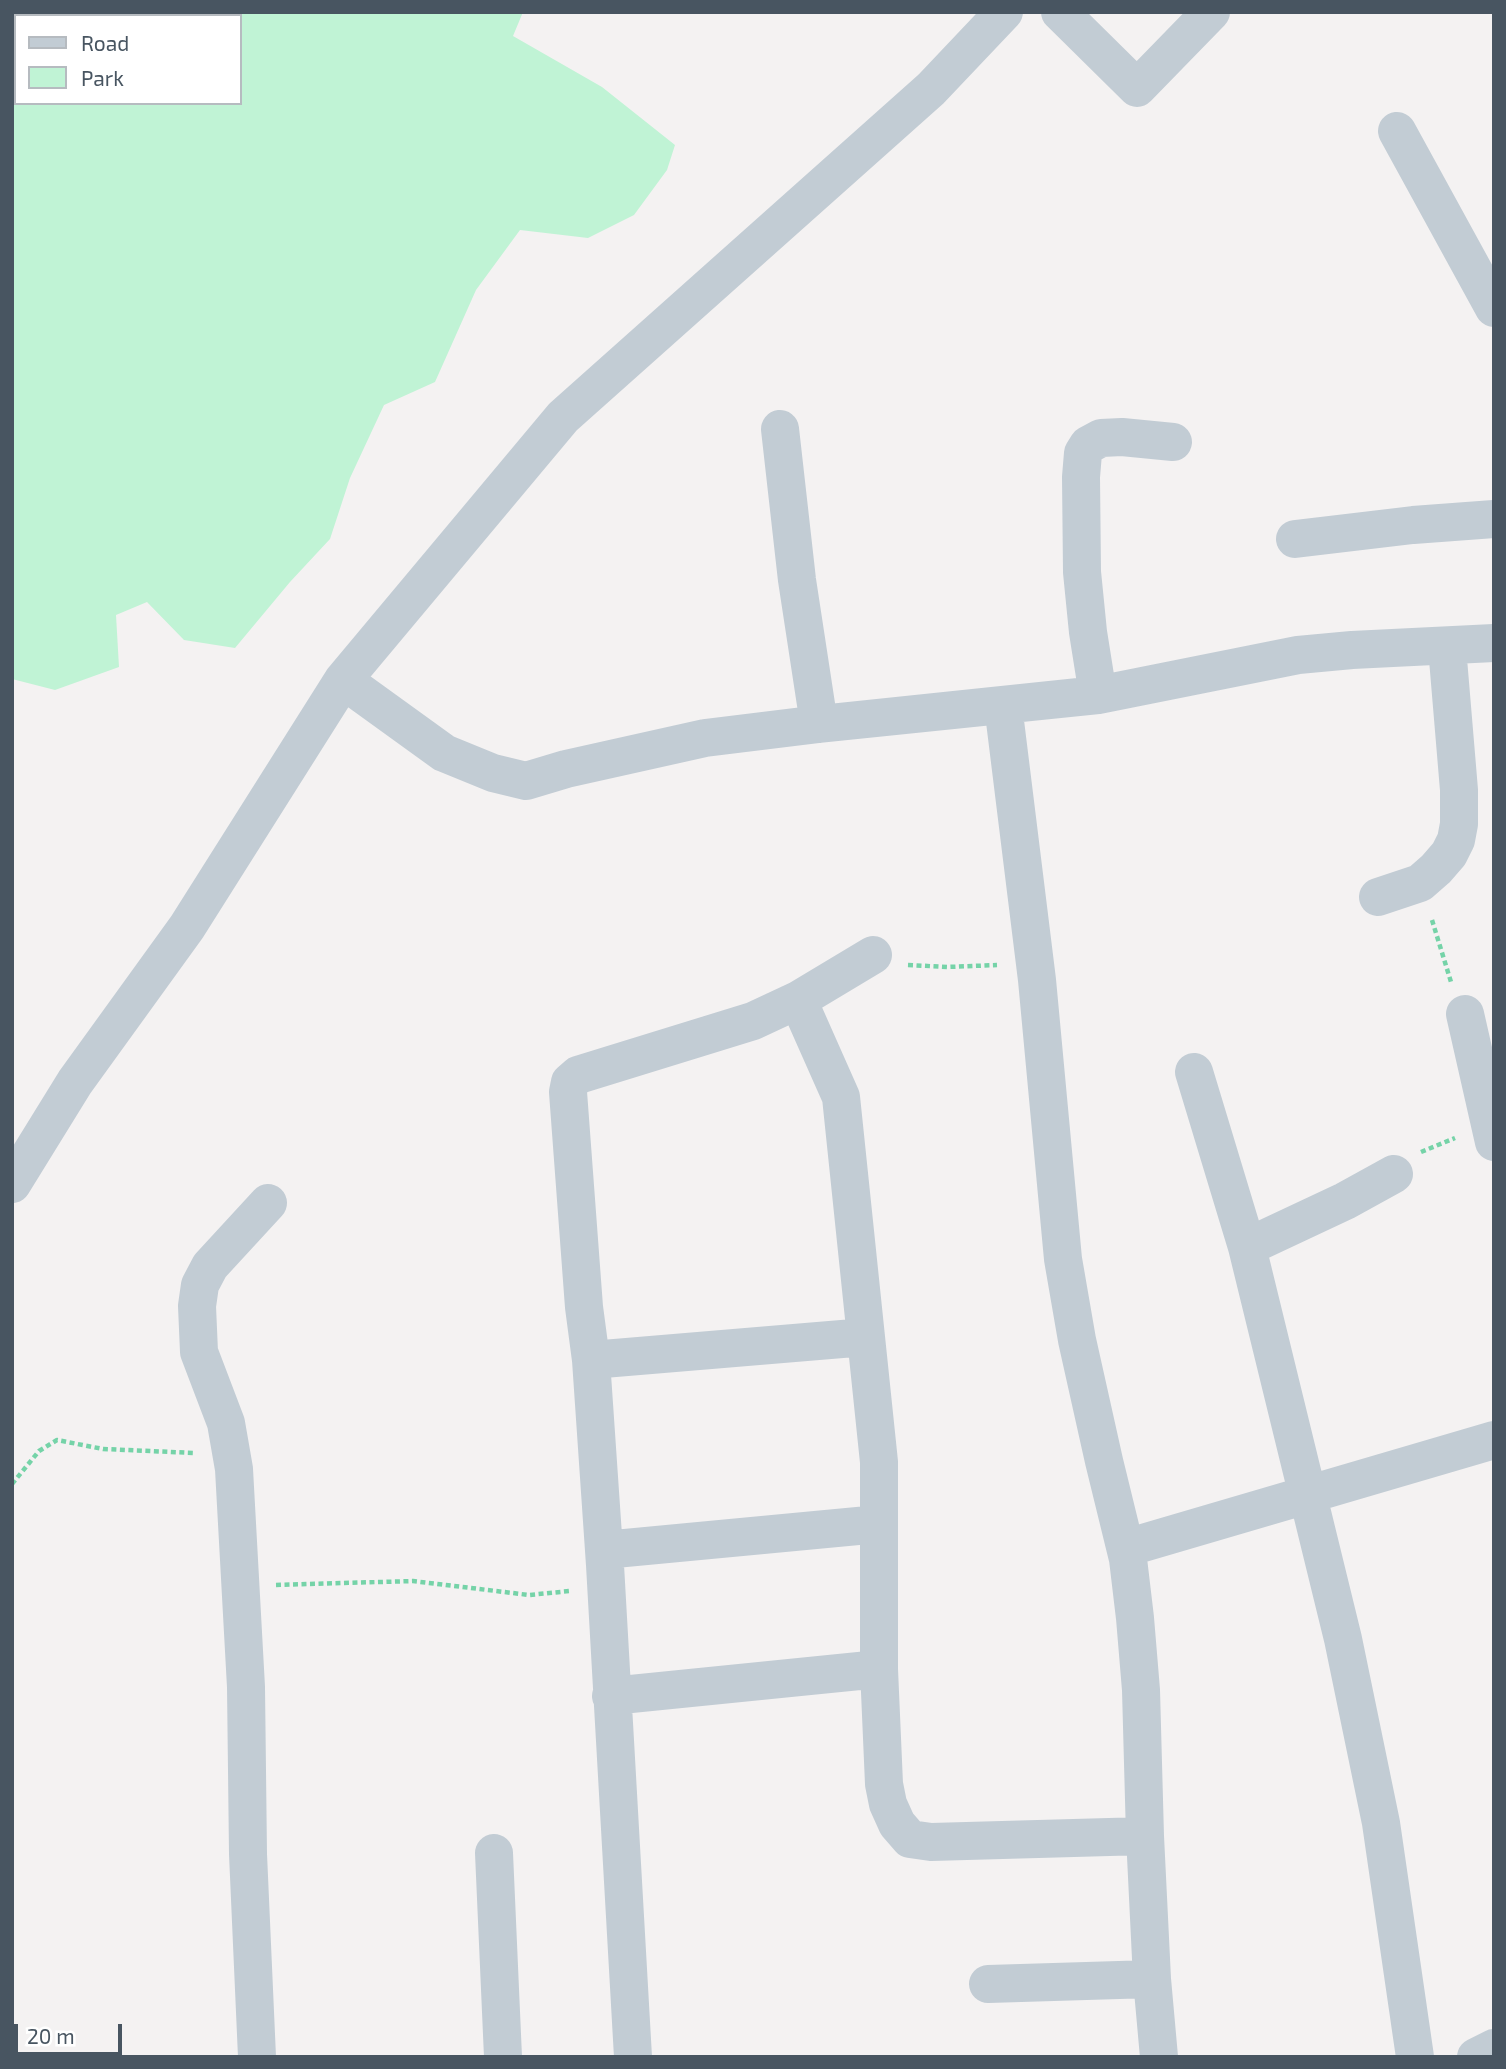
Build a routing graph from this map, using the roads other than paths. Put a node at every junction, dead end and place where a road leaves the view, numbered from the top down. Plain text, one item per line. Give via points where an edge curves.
1 (1004, 12) edge
2 (1060, 12) edge
3 (1211, 12) edge
4 (1396, 131) dead end
5 (1494, 308) edge
6 (780, 429) dead end
7 (1173, 442) dead end
8 (1494, 519) edge
9 (1295, 538) dead end
10 (1494, 643) edge
11 (1447, 647) junction
12 (343, 680) junction
13 (1098, 695) junction
14 (1003, 705) junction
15 (819, 724) junction
16 (1378, 897) dead end
17 (873, 955) road end
18 (798, 1000) junction
19 (1465, 1014) road end
20 (1194, 1072) dead end
21 (1492, 1133) edge
22 (1394, 1174) road end
23 (12, 1184) edge
24 (268, 1203) dead end
25 (1247, 1247) junction
26 (866, 1337) junction
27 (591, 1360) junction
28 (1494, 1440) edge
29 (1308, 1494) junction
30 (879, 1524) junction
31 (1126, 1548) junction
32 (604, 1549) junction
33 (879, 1668) junction
34 (611, 1696) junction
35 (1145, 1836) junction
36 (494, 1853) dead end
37 (1152, 1979) junction
38 (988, 1984) dead end
39 (1494, 2048) edge
40 (257, 2057) edge
41 (503, 2057) edge
42 (633, 2057) edge
43 (1159, 2057) edge
44 (1415, 2057) edge
45 (1476, 2057) edge

1 - 12 street via 931,89 563,417
2 - 3 street via 1137,88
4 - 5 street
6 - 15 street
7 - 13 street via 1101,438 1083,453 1082,572
8 - 9 street
10 - 11 street
11 - 13 street via 1297,655
11 - 16 street via 1459,790 1456,840 1420,883
12 - 15 street via 444,753 526,781 705,738
12 - 23 street via 187,927 75,1082
13 - 14 street
14 - 15 street
14 - 31 street via 1035,959 1063,1259 1077,1340
17 - 18 street
18 - 26 street via 841,1097
18 - 27 street via 753,1021 578,1075 570,1082 568,1114
19 - 21 street
20 - 25 street
22 - 25 street
24 - 40 street via 210,1266 200,1285 197,1306 199,1352 226,1423 234,1469
25 - 29 street
26 - 27 street
26 - 30 street via 879,1462
27 - 32 street
28 - 29 street
29 - 31 street
29 - 44 street via 1381,1823
30 - 32 street
30 - 33 street
31 - 35 street via 1141,1690
32 - 34 street
33 - 34 street
33 - 35 street via 884,1784 892,1814 910,1839 931,1843
34 - 42 street
35 - 37 street
36 - 41 street
37 - 38 street
37 - 43 street
39 - 45 street

